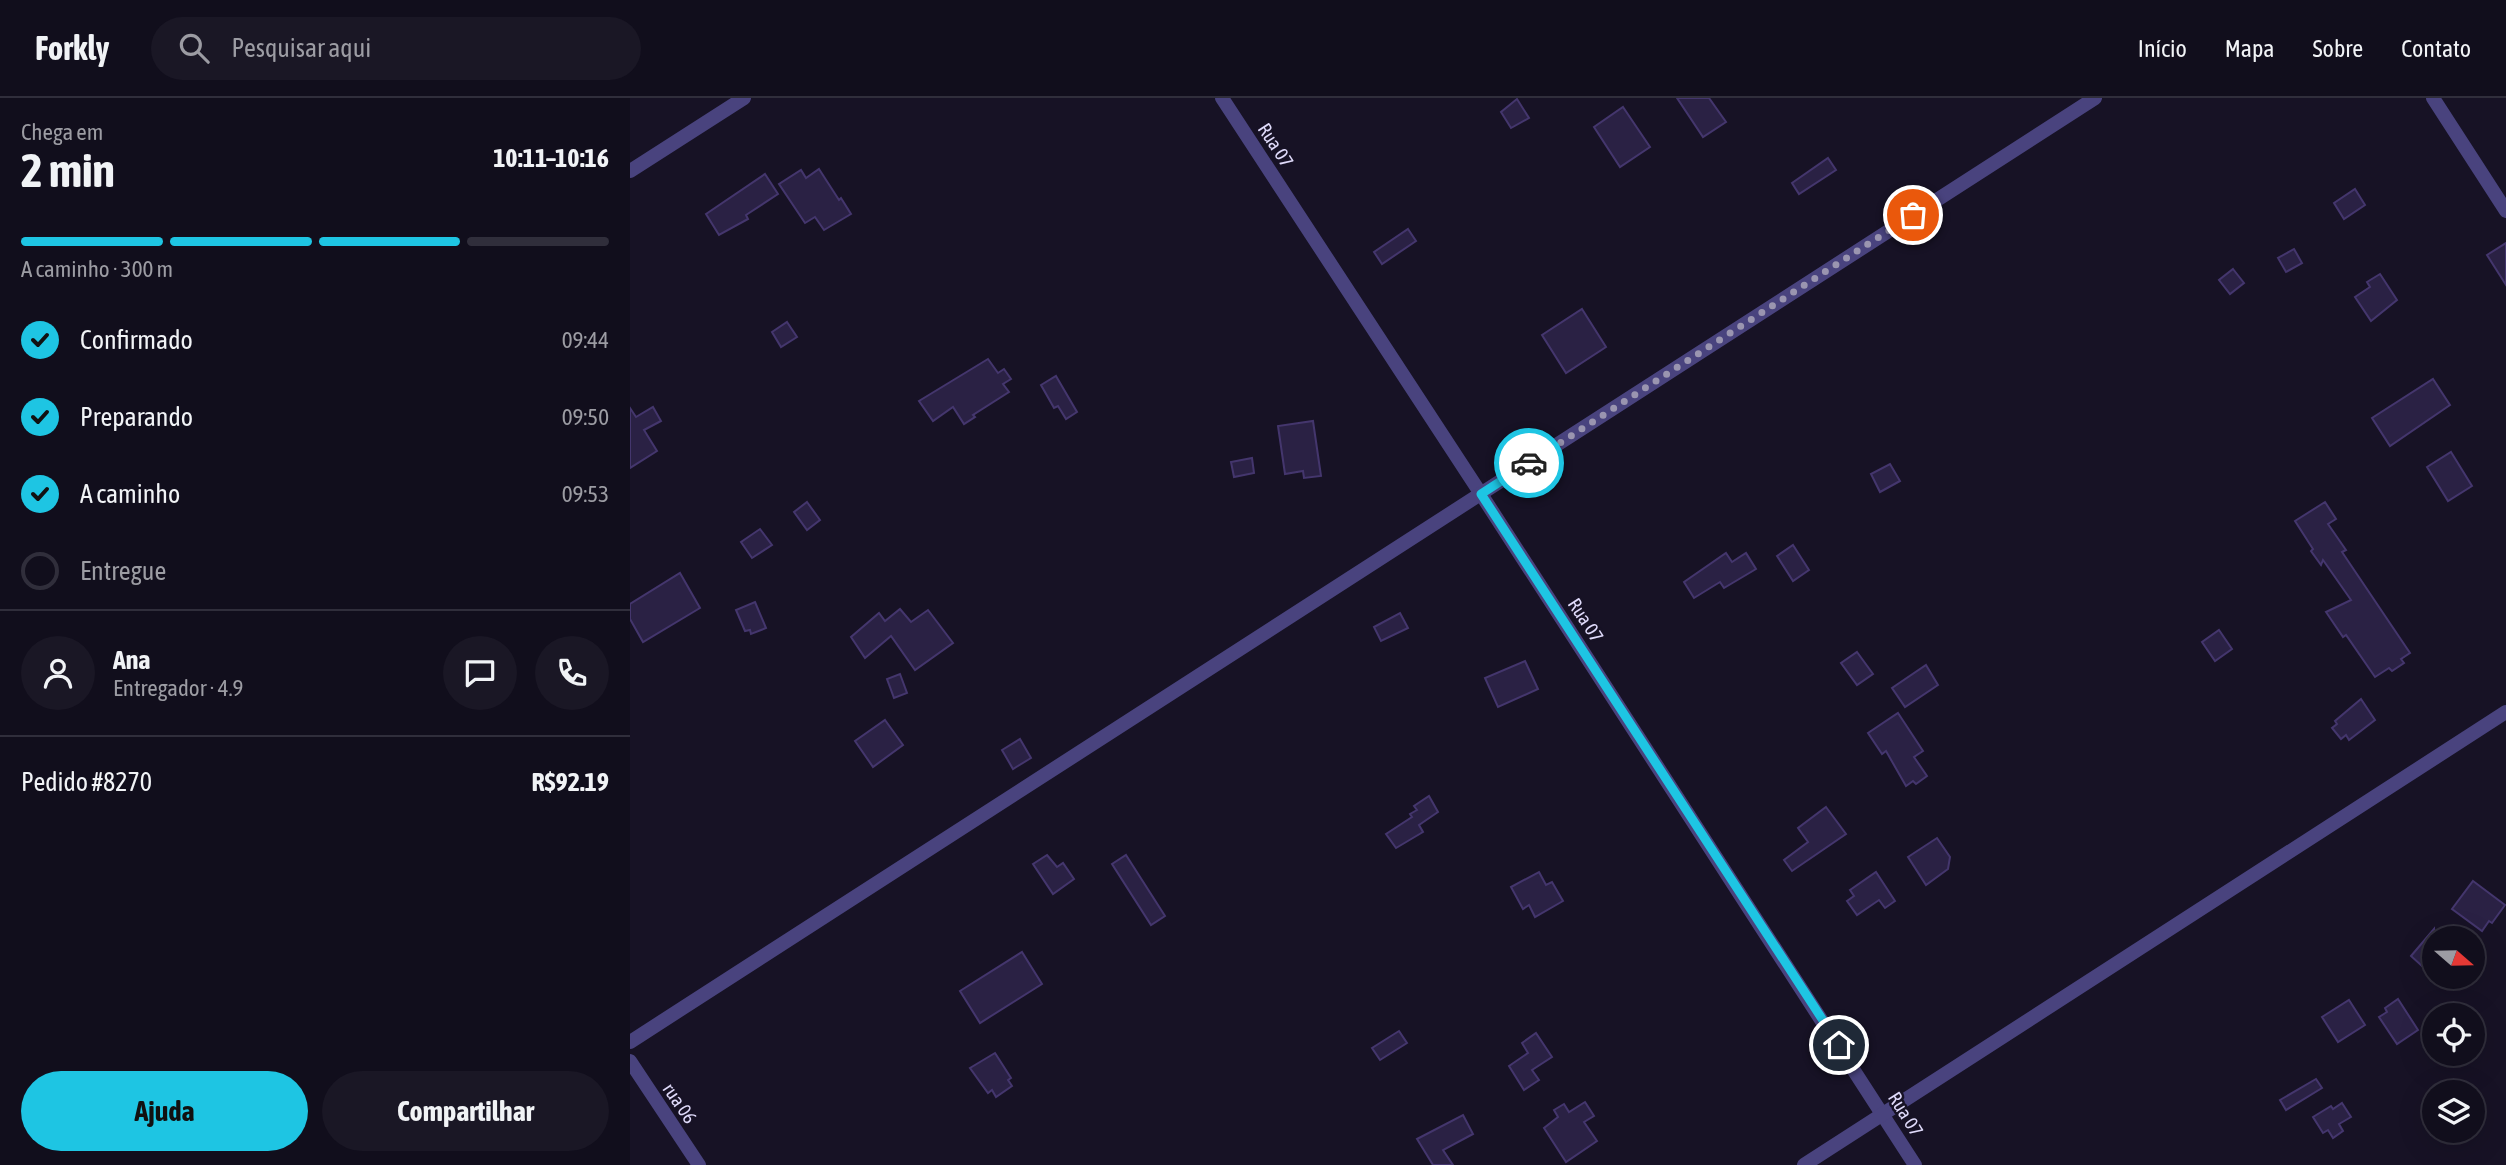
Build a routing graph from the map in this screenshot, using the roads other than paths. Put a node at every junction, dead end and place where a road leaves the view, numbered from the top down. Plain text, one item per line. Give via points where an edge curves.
1 (744, 98) edge
2 (1222, 98) edge
3 (2095, 98) edge
4 (2433, 98) edge
5 (630, 171) edge
6 (2506, 211) edge
7 (1481, 494) junction
8 (2506, 712) edge
9 (630, 1042) edge
10 (630, 1061) edge
11 (1884, 1114) junction
12 (699, 1165) edge
13 (1804, 1165) edge
14 (1915, 1165) edge

1 - 5 street
2 - 7 street, Rua 07
3 - 7 street
4 - 6 street
7 - 9 street
7 - 11 street, Rua 07
8 - 11 street
10 - 12 street, rua 06
11 - 13 street
11 - 14 street, Rua 07

